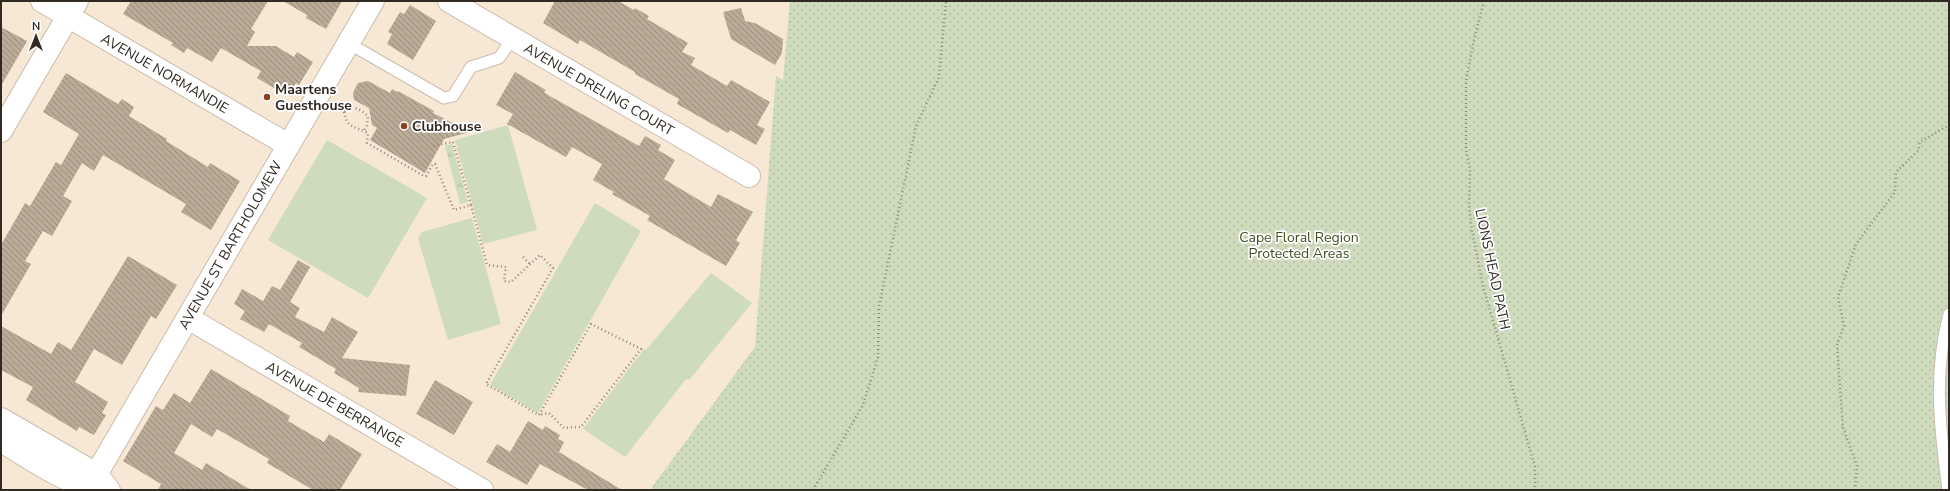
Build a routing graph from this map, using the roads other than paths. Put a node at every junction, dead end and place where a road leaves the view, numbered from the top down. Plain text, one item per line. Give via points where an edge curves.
1 (42, 1) edge
2 (372, 1) edge
3 (450, 1) edge
4 (73, 9) edge
5 (513, 38) junction
6 (348, 43) junction
7 (1, 130) edge
8 (288, 145) junction
9 (749, 176) dead end
10 (1949, 314) edge
11 (188, 318) junction
12 (1, 419) edge
13 (1, 441) edge
14 (96, 486) edge
15 (482, 490) edge
16 (1948, 490) edge

1 - 4 street, AVENUE NORMANDIE
2 - 6 street, AVENUE ST BARTHOLOMEW
3 - 5 street, AVENUE DRELING COURT
4 - 7 street
4 - 8 street, AVENUE NORMANDIE
5 - 6 lane via 502,55 474,65 453,96 444,98
5 - 9 street, AVENUE DRELING COURT
6 - 8 street, AVENUE ST BARTHOLOMEW
8 - 11 street, AVENUE ST BARTHOLOMEW
10 - 16 lane via 1940,354 1938,380 1939,421
11 - 14 street, AVENUE ST BARTHOLOMEW
11 - 15 street, AVENUE DE BERRANGE
12 - 14 street
13 - 14 street via 55,472

